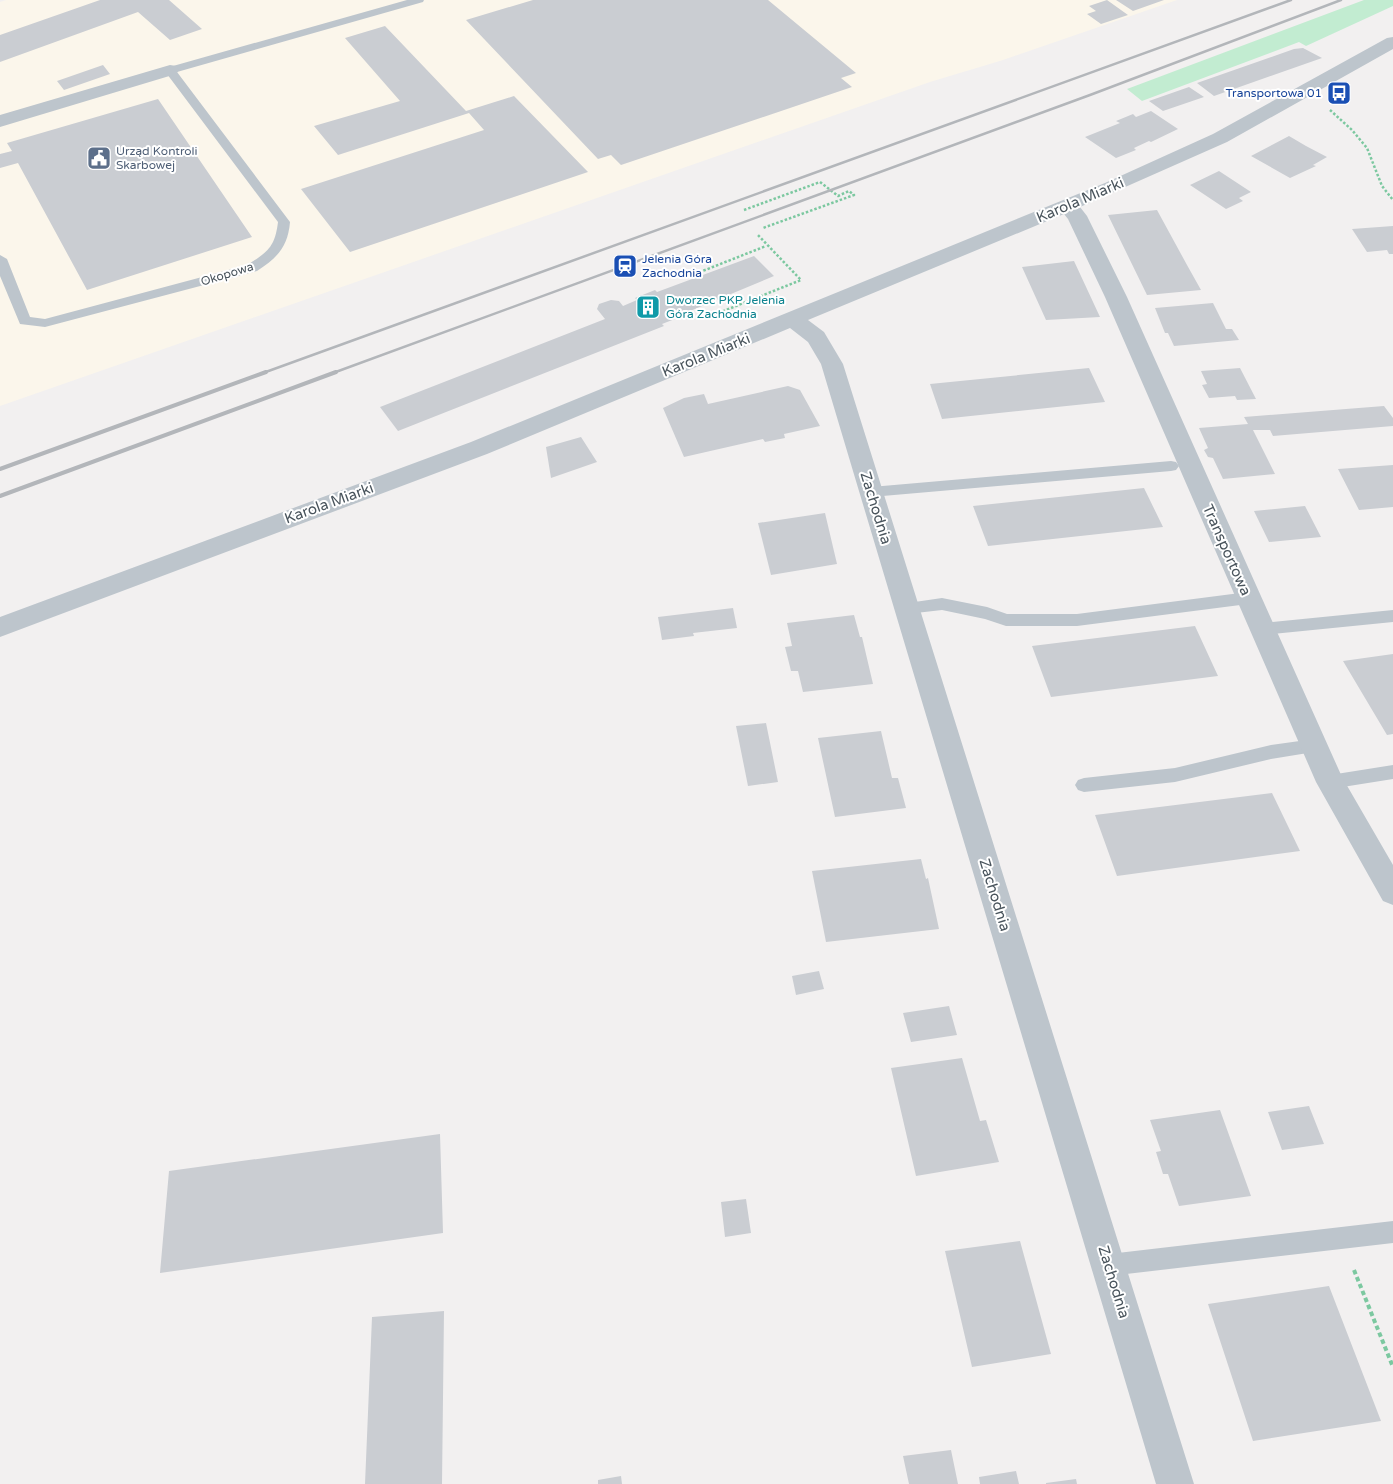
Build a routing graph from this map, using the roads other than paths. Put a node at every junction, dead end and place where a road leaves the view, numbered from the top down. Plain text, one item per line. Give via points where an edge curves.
1 (419, 0) edge
2 (1393, 42) edge
3 (170, 70) junction
4 (0, 121) edge
5 (1066, 205) junction
6 (0, 259) edge
7 (793, 320) junction
8 (1171, 466) dead end
9 (872, 492) junction
10 (1248, 598) junction
11 (907, 608) junction
12 (1393, 616) edge
13 (0, 627) edge
14 (1262, 630) junction
15 (1314, 746) junction
16 (1393, 772) edge
17 (1330, 782) junction
18 (1084, 785) dead end
19 (1393, 892) edge
20 (1393, 1232) edge
21 (1109, 1265) junction
22 (1175, 1484) edge

1 - 3 lane
2 - 5 street, Karola Miarki via 1220,138
3 - 4 street
3 - 6 lane, Okopowa via 284,222 283,240 271,256 252,268 46,323 25,321
5 - 7 street, Karola Miarki
5 - 10 street, Transportowa via 1077,216 1116,297
7 - 9 street, Zachodnia via 816,337 832,364
7 - 13 street, Karola Miarki via 479,448
8 - 9 lane
9 - 11 street, Zachodnia
10 - 11 lane via 1077,620 1006,620 942,604
10 - 14 street, Transportowa
11 - 21 street, Zachodnia
12 - 14 lane
14 - 15 street, Transportowa
15 - 17 street, Transportowa
15 - 18 lane via 1271,752 1175,775
16 - 17 lane
17 - 19 street, Transportowa
20 - 21 lane
21 - 22 street, Zachodnia

